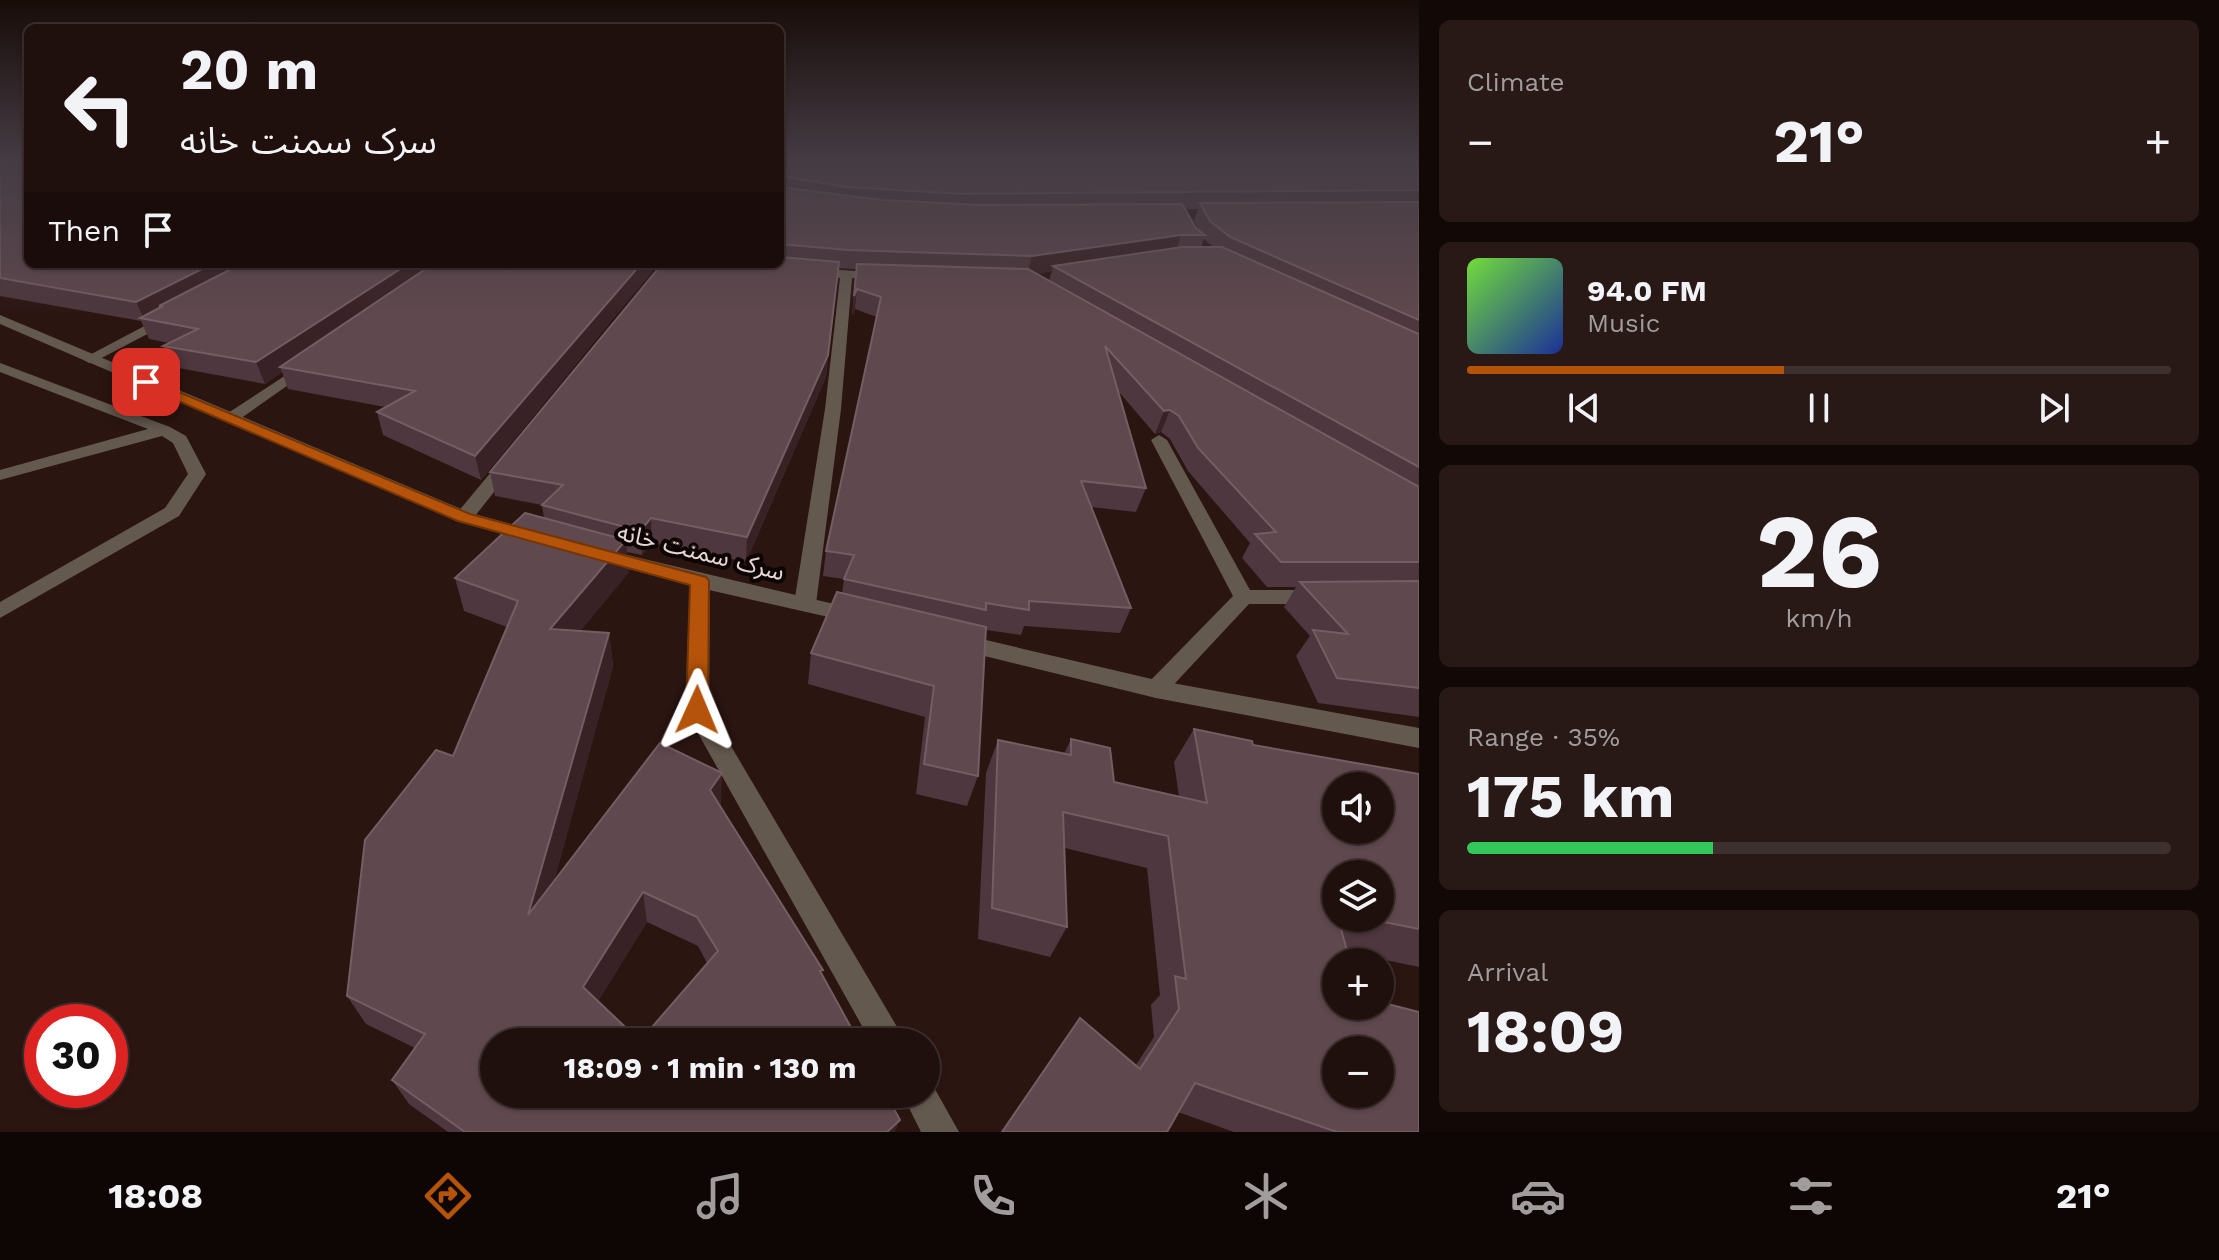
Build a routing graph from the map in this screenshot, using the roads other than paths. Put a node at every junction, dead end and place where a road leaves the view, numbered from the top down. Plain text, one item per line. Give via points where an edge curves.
1 (800, 271) edge
2 (846, 276) junction
3 (893, 278) edge
4 (187, 308) edge
5 (0, 319) edge
6 (323, 355) edge
7 (89, 359) junction
8 (0, 367) edge
9 (231, 418) junction
10 (164, 430) junction
11 (1159, 440) dead end
12 (523, 445) edge
13 (0, 475) edge
14 (464, 517) junction
15 (553, 541) edge
16 (582, 549) edge
17 (700, 581) junction
18 (1244, 597) junction
19 (1340, 597) edge
20 (805, 604) junction
21 (0, 611) edge
22 (881, 622) edge
23 (942, 637) edge
24 (1156, 689) junction
25 (1419, 738) edge
26 (881, 1028) edge
27 (927, 1108) edge
28 (941, 1132) edge

1 - 2 street
2 - 3 street
2 - 20 street
4 - 7 street
5 - 7 street
6 - 9 street
7 - 9 street
8 - 10 street
9 - 14 street
10 - 13 street
10 - 21 street via 180,440 197,474 172,512
11 - 18 street
12 - 14 street
14 - 15 street
16 - 17 street, سرک سمنت خانه
17 - 20 street, سرک سمنت خانه
17 - 26 street via 697,710
18 - 19 street
18 - 24 street
20 - 22 street, سرک سمنت خانه
23 - 24 street
24 - 25 street
27 - 28 street

